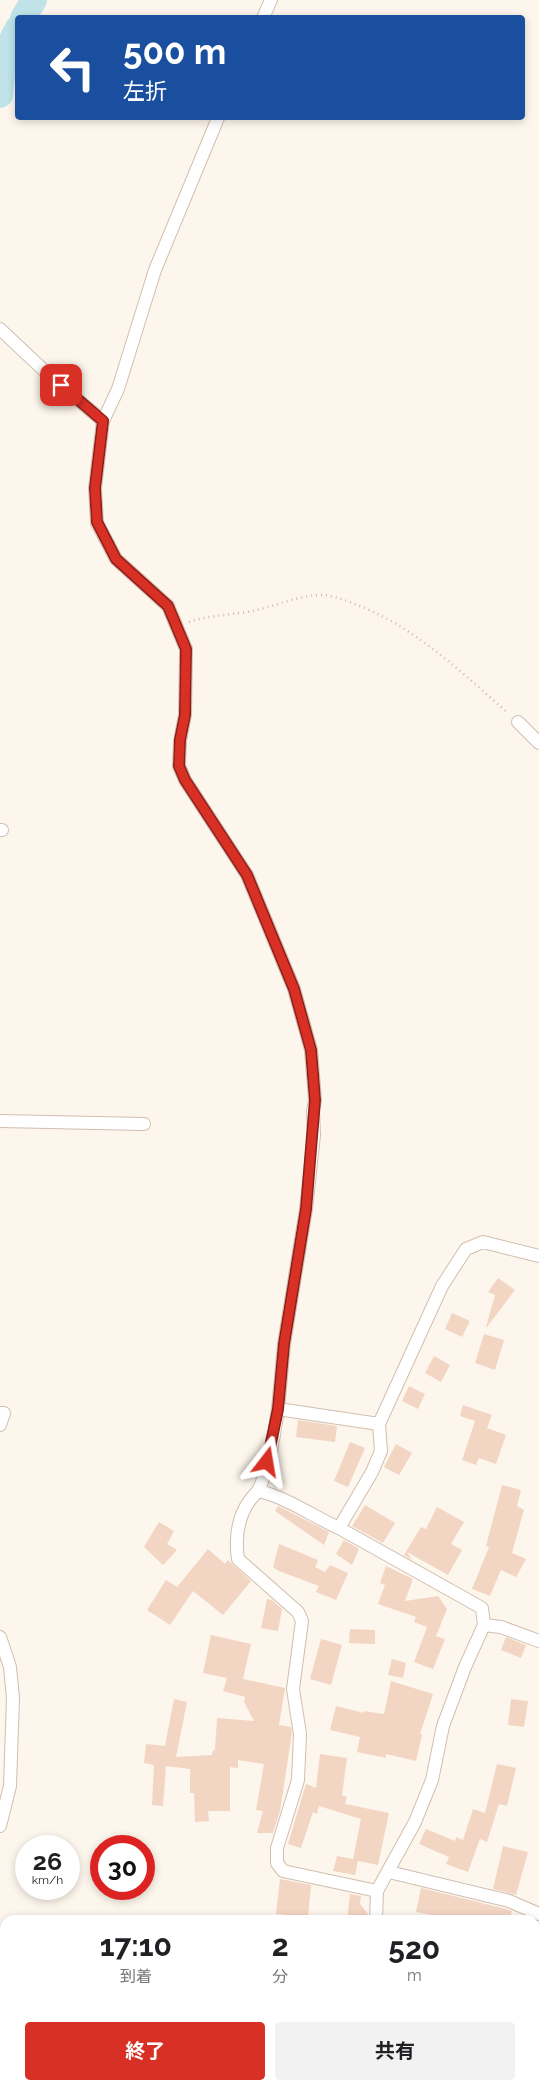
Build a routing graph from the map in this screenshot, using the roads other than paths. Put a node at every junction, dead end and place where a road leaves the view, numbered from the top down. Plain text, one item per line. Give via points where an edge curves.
1 (271, 0) edge
2 (264, 15) edge
3 (217, 120) edge
4 (0, 329) edge
5 (103, 421) junction
6 (518, 722) road end
7 (539, 743) edge
8 (0, 1121) edge
9 (144, 1124) dead end
10 (539, 1256) edge
11 (278, 1409) junction
12 (0, 1413) edge
13 (379, 1424) junction
14 (0, 1425) edge
15 (259, 1491) junction
16 (339, 1528) junction
17 (484, 1625) junction
18 (0, 1637) edge
19 (539, 1641) edge
20 (0, 1826) edge
21 (389, 1872) junction
22 (377, 1891) junction
23 (539, 1914) edge
24 (376, 1915) edge

1 - 2 street
3 - 5 street via 155,270 118,389
4 - 5 street
5 - 11 street via 95,488 97,522 116,559 168,606 178,626 186,649 185,715 179,766 247,875 294,989 311,1050 314,1135 306,1209 284,1344
6 - 7 street
8 - 9 street
10 - 13 street via 483,1242 466,1249 442,1286
11 - 13 street
11 - 15 street via 272,1448
12 - 14 street via 4,1412
13 - 16 street via 381,1451
15 - 16 street via 277,1495
15 - 22 street via 244,1510 236,1530 238,1559 298,1612 302,1621 293,1689 300,1734 298,1780 277,1848 277,1862 283,1871
16 - 17 street via 482,1608
17 - 19 street via 501,1627
17 - 21 street via 443,1726 432,1780
18 - 20 street via 10,1667 13,1698 10,1786
21 - 22 street
21 - 23 street via 509,1901
22 - 24 street

